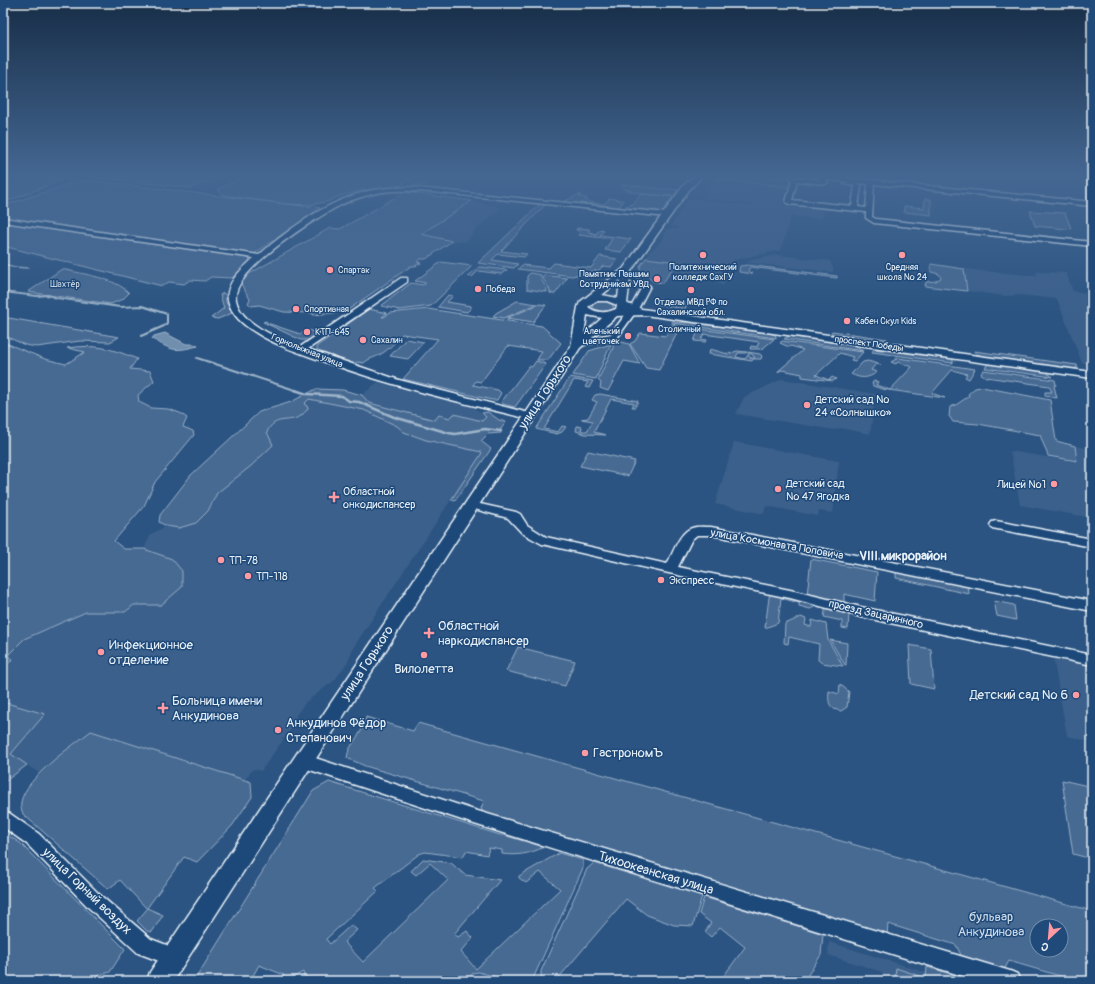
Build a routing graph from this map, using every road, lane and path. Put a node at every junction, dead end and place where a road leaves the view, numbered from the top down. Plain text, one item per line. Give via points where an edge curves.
1 (24, 223) edge
2 (308, 223) edge
3 (661, 223) edge
4 (899, 223) edge
5 (1092, 244) edge
6 (260, 256) junction
7 (626, 274) junction
8 (404, 280) dead end
9 (587, 303) junction
10 (622, 305) junction
11 (614, 314) junction
12 (630, 314) junction
13 (578, 344) junction
14 (301, 350) junction
15 (1092, 375) edge
16 (530, 416) junction
17 (471, 505) junction
18 (996, 525) dead end
19 (1092, 543) edge
20 (666, 568) junction
21 (1092, 606) edge
22 (1092, 660) edge
23 (303, 760) junction
24 (3, 818) edge
25 (175, 958) junction
26 (160, 981) edge
27 (1010, 981) edge

1 - 6 street
2 - 6 street, Горнолыжная улица
3 - 7 main road
4 - 5 street
6 - 14 street, Горнолыжная улица via 235,283 232,290 234,306 248,324
7 - 9 main road
7 - 10 main road
7 - 12 street via 646,286
8 - 14 street
9 - 10 main road, проспект Победы via 607,298
9 - 11 main road, проспект Победы via 585,309 595,314
9 - 13 main road, улица Горького
10 - 11 main road, улица Горького via 621,310
10 - 12 main road, проспект Победы
11 - 12 main road, проспект Победы
11 - 13 main road, улица Горького
12 - 13 street via 614,336
12 - 15 main road, проспект Победы via 645,312
13 - 16 main road, улица Горького
14 - 16 street, Горнолыжная улица via 389,381
16 - 17 main road, улица Горького
17 - 20 street, проезд Зацаринного via 512,515 526,530 542,540
17 - 23 main road, улица Горького
18 - 19 street
20 - 21 street, улица Космонавта Поповича via 694,531 712,532
20 - 22 street, проезд Зацаринного
23 - 25 main road, улица Горького
23 - 27 street, Тихоокеанская улица via 478,818
24 - 25 street, улица Горный воздух via 33,839 94,901 140,942
25 - 26 main road, улица Горького

